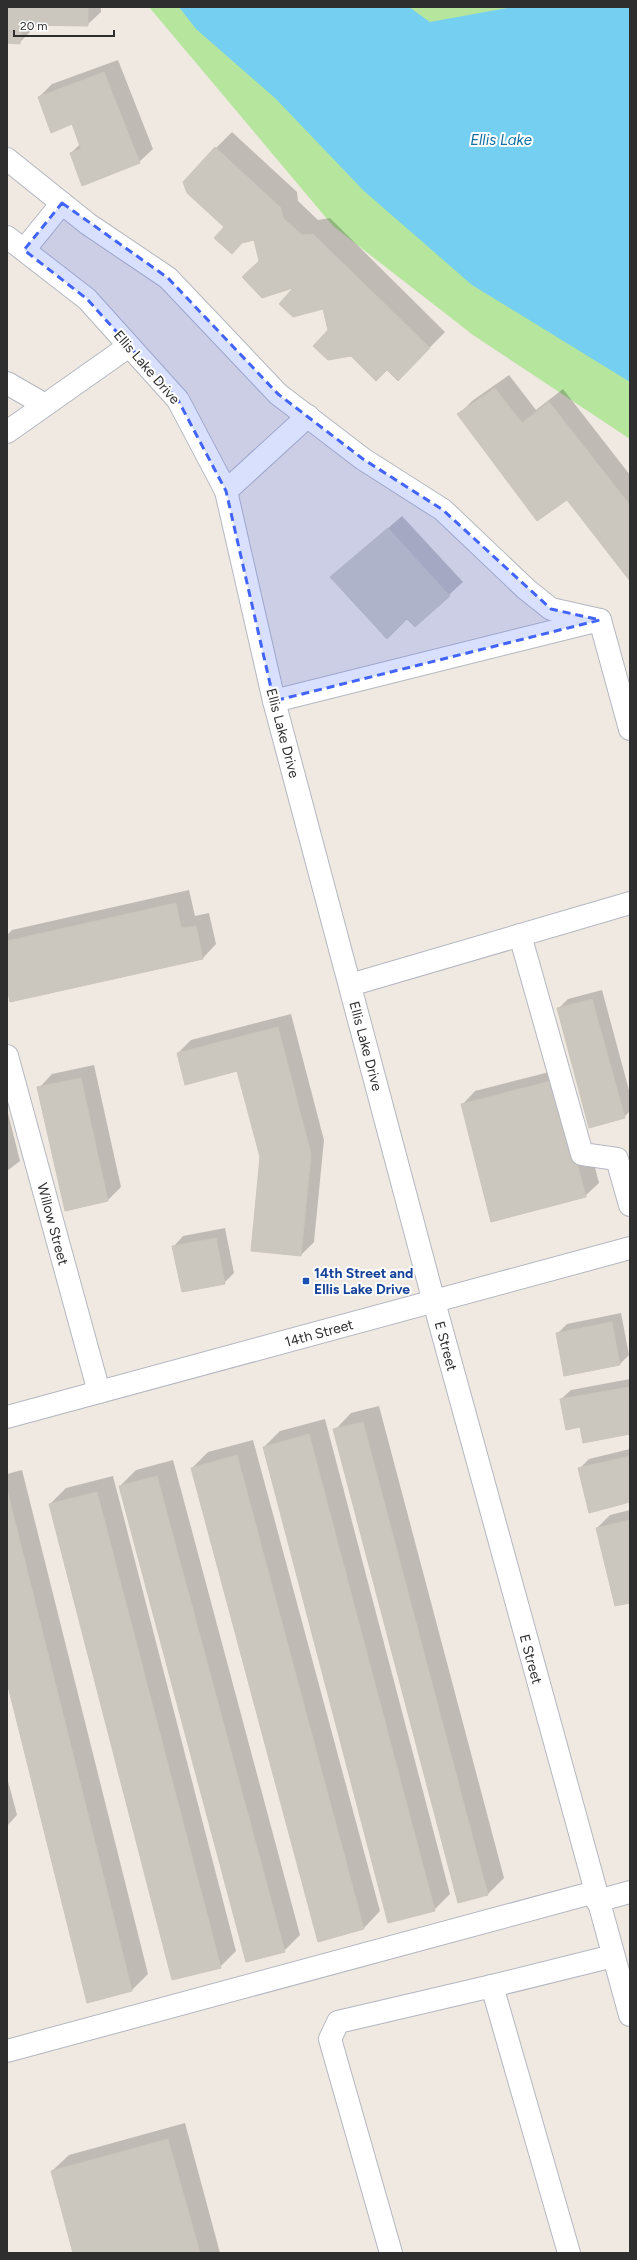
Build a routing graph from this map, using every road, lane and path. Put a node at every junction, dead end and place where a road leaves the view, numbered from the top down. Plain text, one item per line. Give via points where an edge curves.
1 (7, 158) edge
2 (62, 203) junction
3 (7, 237) edge
4 (24, 250) junction
5 (129, 346) junction
6 (7, 383) edge
7 (45, 405) junction
8 (308, 416) junction
9 (7, 432) edge
10 (226, 491) junction
11 (600, 620) junction
12 (274, 701) junction
13 (630, 729) edge
14 (630, 903) edge
15 (520, 935) junction
16 (350, 984) junction
17 (7, 1056) edge
18 (630, 1206) edge
19 (630, 1248) edge
20 (434, 1302) junction
21 (99, 1392) junction
22 (7, 1416) edge
23 (630, 1892) edge
24 (596, 1896) junction
25 (613, 1956) junction
26 (492, 1986) junction
27 (630, 2015) edge
28 (7, 2051) edge
29 (391, 2253) edge
30 (569, 2253) edge

1 - 2 street
2 - 4 street
2 - 8 street via 88,224 168,278 278,394
3 - 4 street, Ellis Lake Drive
4 - 5 street, Ellis Lake Drive via 87,299
5 - 7 street
5 - 10 street, Ellis Lake Drive via 178,400
6 - 7 street
7 - 9 street
8 - 10 street
8 - 11 street via 363,459 443,510 526,589 551,609
10 - 12 street, Ellis Lake Drive
11 - 12 street
11 - 13 street
12 - 16 street, Ellis Lake Drive
14 - 15 street
15 - 16 street
15 - 18 street via 582,1154 617,1159
16 - 20 street, Ellis Lake Drive
17 - 21 street, Willow Street
19 - 20 street, 14th Street
20 - 21 street, 14th Street
20 - 24 street, E Street
21 - 22 street, 14th Street
23 - 24 street
24 - 25 street, E Street
24 - 28 street
25 - 26 street
25 - 27 street, E Street
26 - 29 street via 338,2022 330,2039
26 - 30 street

